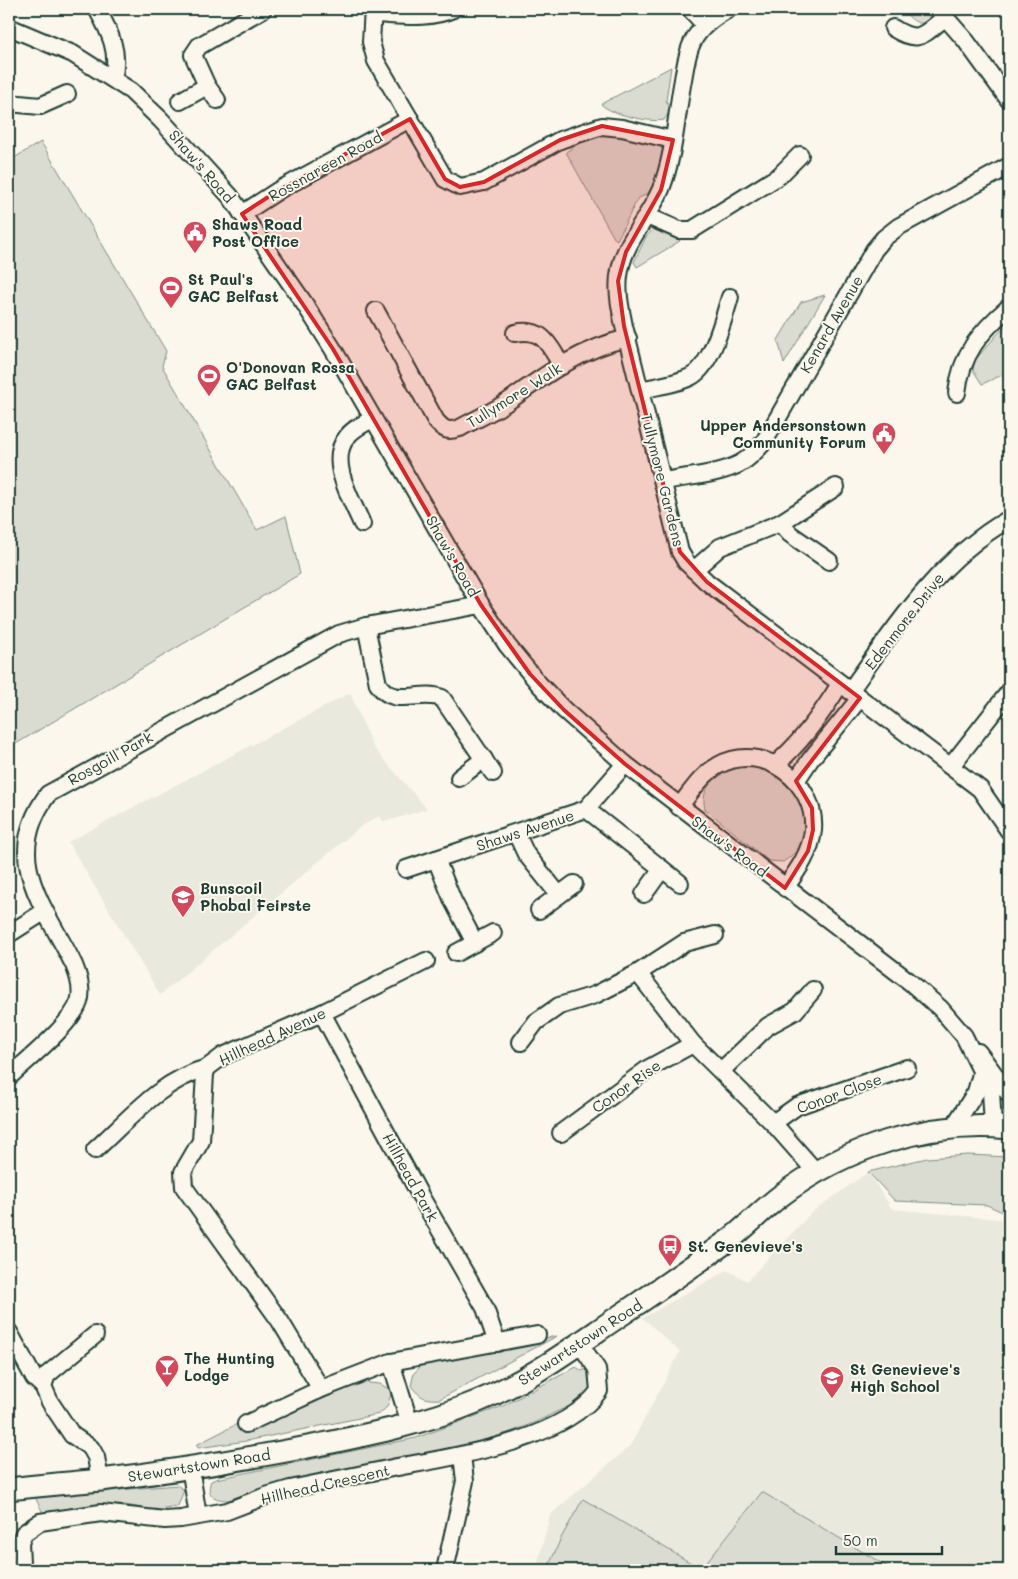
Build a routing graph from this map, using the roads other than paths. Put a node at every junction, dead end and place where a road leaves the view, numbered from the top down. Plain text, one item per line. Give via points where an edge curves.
1 (97, 9) edge
2 (263, 9) edge
3 (453, 9) edge
4 (690, 9) edge
5 (729, 9) edge
6 (373, 11) edge
7 (942, 13) edge
8 (705, 25) junction
9 (9, 27) edge
10 (893, 28) dead end
11 (113, 79) junction
12 (207, 86) junction
13 (67, 94) dead end
14 (1009, 98) edge
15 (217, 100) dead end
16 (180, 101) dead end
17 (9, 103) edge
18 (410, 119) junction
19 (673, 140) junction
20 (800, 154) dead end
21 (1009, 166) edge
22 (242, 214) junction
23 (647, 216) junction
24 (730, 297) dead end
25 (1009, 307) edge
26 (376, 311) dead end
27 (515, 333) dead end
28 (628, 338) junction
29 (562, 366) junction
30 (640, 390) junction
31 (957, 393) dead end
32 (372, 419) junction
33 (664, 481) junction
34 (836, 487) dead end
35 (1009, 519) edge
36 (780, 523) junction
37 (362, 524) dead end
38 (830, 561) dead end
39 (694, 570) junction
40 (481, 605) junction
41 (366, 626) junction
42 (850, 691) junction
43 (1009, 692) edge
44 (625, 764) junction
45 (775, 764) junction
46 (951, 766) junction
47 (459, 778) dead end
48 (796, 781) junction
49 (679, 806) junction
50 (586, 810) junction
51 (1009, 831) edge
52 (516, 834) junction
53 (16, 835) edge
54 (436, 859) junction
55 (406, 868) dead end
56 (662, 869) junction
57 (680, 883) dead end
58 (574, 884) dead end
59 (785, 888) junction
60 (644, 894) dead end
61 (559, 895) junction
62 (539, 910) dead end
63 (42, 913) junction
64 (493, 933) dead end
65 (9, 934) edge
66 (715, 935) dead end
67 (475, 943) junction
68 (456, 954) dead end
69 (426, 961) dead end
70 (638, 973) junction
71 (813, 990) dead end
72 (322, 1013) junction
73 (964, 1036) junction
74 (522, 1042) dead end
75 (693, 1044) junction
76 (207, 1068) junction
77 (907, 1068) dead end
78 (721, 1072) junction
79 (981, 1074) junction
80 (9, 1077) edge
81 (1009, 1094) edge
82 (773, 1122) junction
83 (1001, 1127) edge
84 (952, 1129) junction
85 (561, 1133) dead end
86 (95, 1150) dead end
87 (816, 1172) junction
88 (9, 1332) edge
89 (95, 1335) dead end
90 (537, 1335) dead end
91 (496, 1343) junction
92 (580, 1344) junction
93 (391, 1362) junction
94 (43, 1386) junction
95 (320, 1388) junction
96 (246, 1424) dead end
97 (410, 1424) junction
98 (462, 1455) junction
99 (190, 1467) junction
100 (100, 1480) junction
101 (9, 1489) edge
102 (198, 1516) junction
103 (24, 1570) edge
104 (445, 1570) edge

1 - 11 street via 112,36 116,54
2 - 12 street via 199,46 193,54
3 - 6 street via 424,16
4 - 8 street
5 - 8 street, Tullymore Gardens
6 - 18 street via 371,42 376,60
7 - 10 street via 919,37 909,38
7 - 14 street
8 - 19 street, Tullymore Gardens via 692,44 686,62
9 - 11 street, Shaw's Road via 72,54
11 - 22 street, Shaw's Road via 131,91 161,120
12 - 15 street
12 - 16 street
13 - 17 street via 40,106
18 - 19 street via 445,179 460,187 484,182 560,140 602,126
18 - 22 street, Rossnareen Road via 279,190
19 - 23 street, Tullymore Gardens via 661,190
20 - 23 street via 779,176 692,230 679,230
21 - 33 street, Kenard Avenue via 898,227 884,238 874,250 764,442 753,454 741,463 725,468
22 - 32 street, Shaw's Road via 304,303
23 - 28 street, Tullymore Gardens via 620,267 620,305
24 - 30 street via 718,336 693,375
25 - 31 street via 964,358
26 - 29 street, Tullymore Walk via 443,429 460,428
27 - 29 street via 526,330 544,337
28 - 29 street, Tullymore Walk via 606,343
28 - 30 street, Tullymore Gardens
30 - 33 street, Tullymore Gardens
32 - 37 street via 346,437 339,460 342,476
32 - 40 street, Shaw's Road
33 - 39 street, Tullymore Gardens via 680,552
34 - 36 street
35 - 42 street, Edenmore Drive via 939,574
36 - 38 street via 790,534
36 - 39 street via 720,547
39 - 42 street, Tullymore Gardens
40 - 41 street, Rosgoill Park
40 - 44 street, Shaw's Road via 507,645 539,684
41 - 47 street via 382,690 394,697 431,695 442,698 489,766
41 - 53 street, Rosgoill Park via 315,646 58,787 38,805
42 - 45 street via 829,702
42 - 46 street, Tullymore Gardens
42 - 48 street
43 - 46 street
44 - 49 street, Shaw's Road
44 - 50 street, Shaws Avenue
45 - 48 street
45 - 49 street via 745,759 718,765
46 - 51 street, Tullymore Gardens via 980,789
48 - 59 street via 812,808 813,830 808,851
49 - 59 street, Shaw's Road
50 - 52 street, Shaws Avenue
50 - 56 street
52 - 54 street, Shaws Avenue
52 - 61 street via 526,854
53 - 63 street, Rosgoill Park via 24,874
54 - 55 street, Shaws Avenue
54 - 67 street
56 - 57 street
56 - 60 street
58 - 61 street
59 - 73 street, Shaw's Road via 925,994
61 - 62 street
63 - 65 street
63 - 80 street, Rosgoill Park via 78,975 80,999 66,1022
64 - 67 street
66 - 70 street via 684,943
67 - 68 street
69 - 72 street, Hillhead Avenue
70 - 74 street via 595,995 559,1006 536,1022
70 - 75 street
71 - 78 street via 795,1011 768,1026
72 - 76 street, Hillhead Avenue via 224,1056
72 - 91 street, Hillhead Park via 485,1308
73 - 79 street, Shaw's Road
73 - 81 street, Shaw's Road
75 - 78 street
75 - 85 street, Conor Rise via 649,1068
76 - 86 street via 192,1072 161,1089
76 - 95 street, Hillhead Avenue via 203,1082 201,1141 183,1172 184,1187 280,1321
77 - 82 street, Conor Close via 797,1106
78 - 82 street
79 - 83 street, Shaw's Road
79 - 84 street via 976,1092
82 - 87 street
83 - 84 main road, Stewartstown Road
84 - 87 main road, Stewartstown Road via 889,1140
87 - 92 main road, Stewartstown Road via 657,1292
88 - 94 street via 34,1378
89 - 94 street via 47,1375
90 - 91 street
91 - 93 street
92 - 97 main road, Stewartstown Road via 503,1390 438,1417
92 - 98 street, Hillhead Crescent via 597,1369 599,1391 592,1401 549,1428
93 - 95 street
93 - 97 street
94 - 100 street via 72,1435 91,1448
95 - 96 street
97 - 99 main road, Stewartstown Road via 347,1440
98 - 102 street, Hillhead Crescent via 290,1489 227,1511
98 - 104 street via 465,1481
99 - 100 main road, Stewartstown Road
99 - 102 street
100 - 101 main road, Stewartstown Road
102 - 103 street, Hillhead Crescent via 165,1520 101,1512 40,1522 24,1533 20,1543

